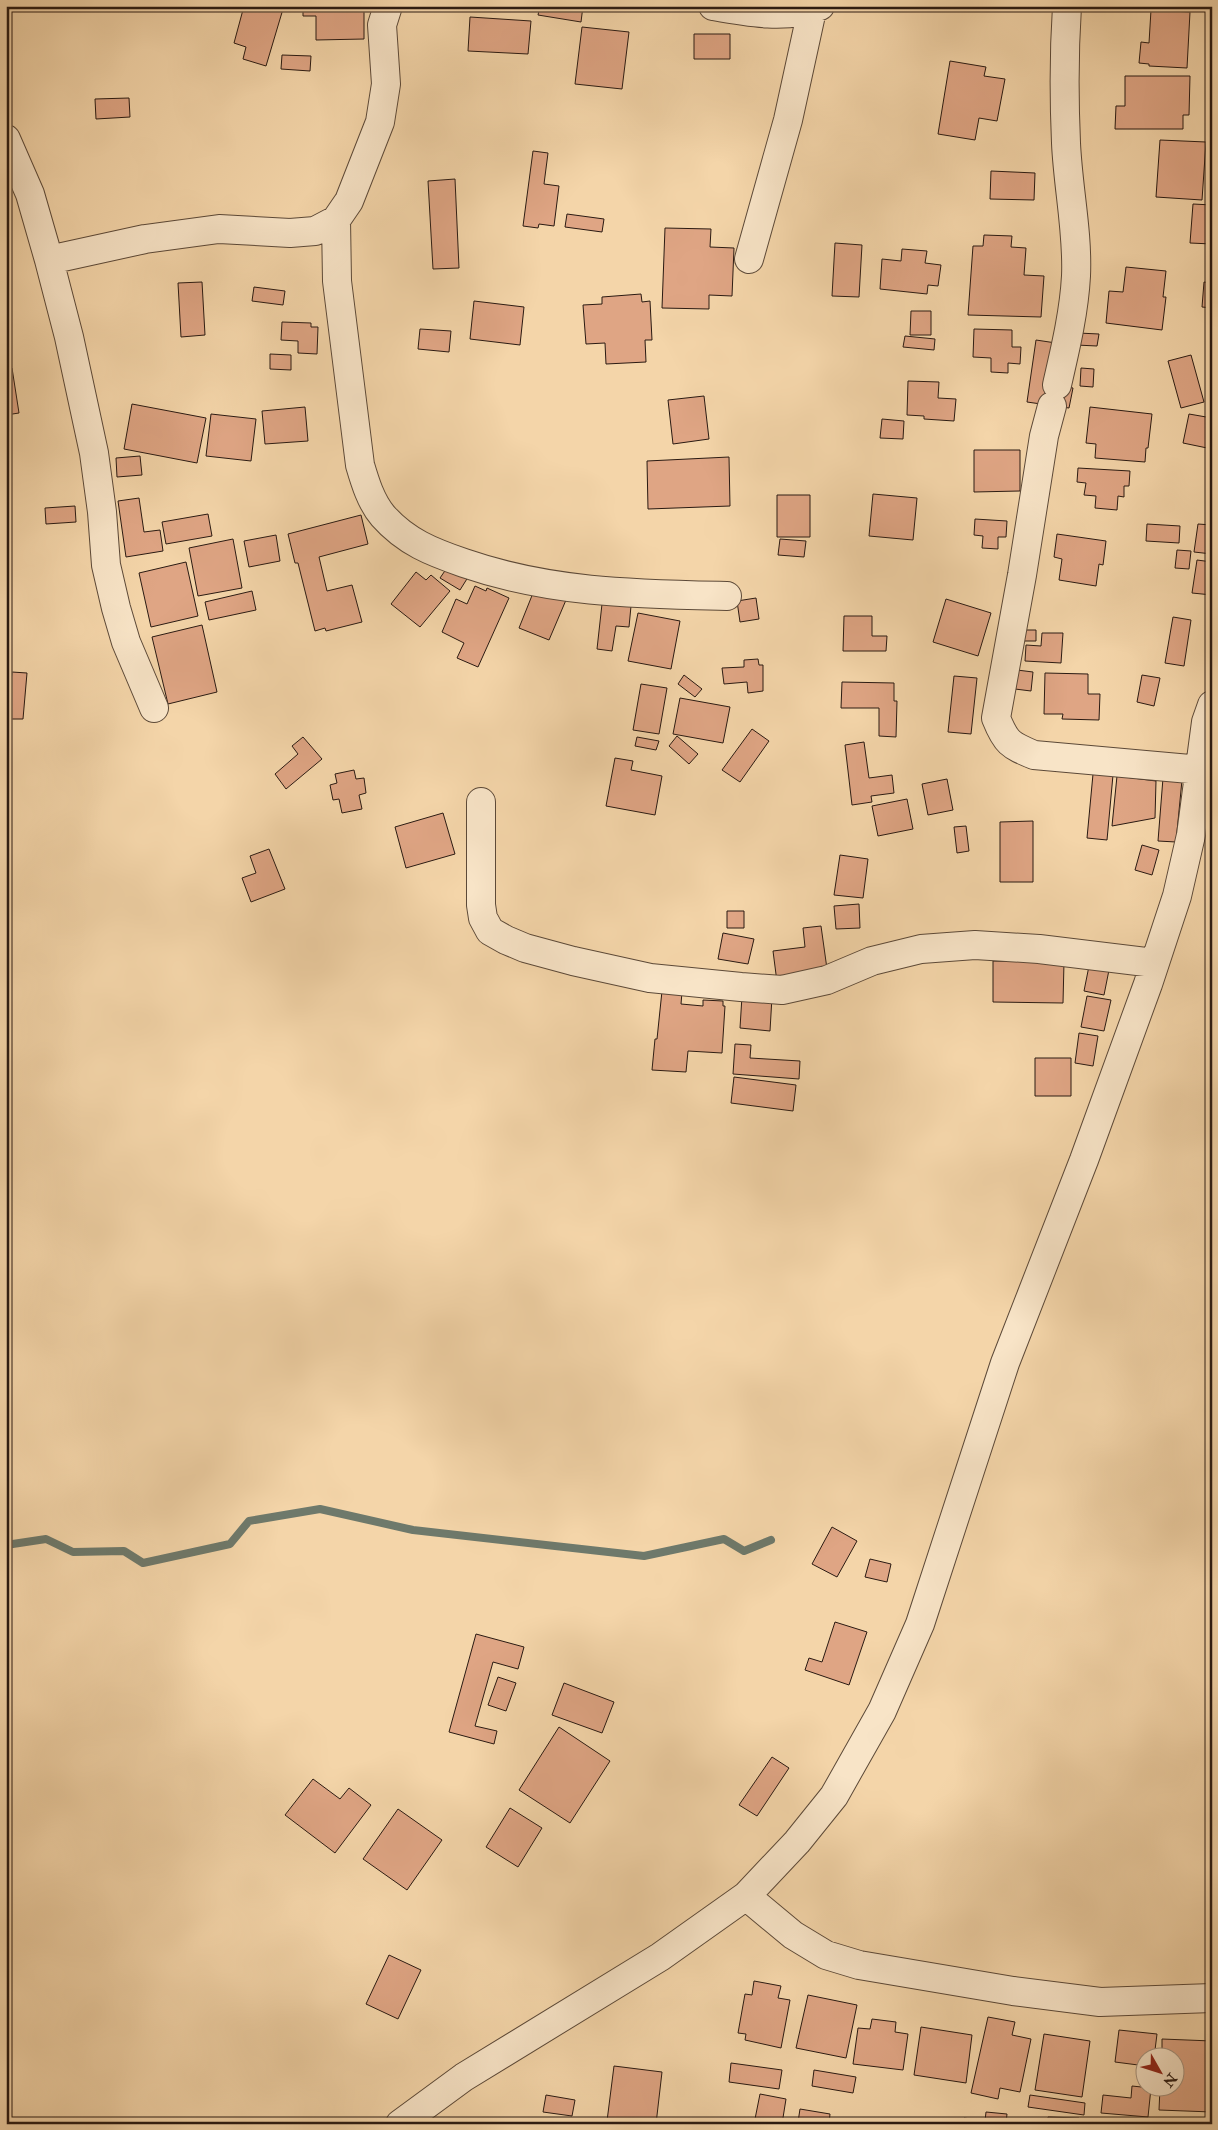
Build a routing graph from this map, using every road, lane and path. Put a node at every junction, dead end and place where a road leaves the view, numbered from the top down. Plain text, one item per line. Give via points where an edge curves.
1 (388, 6) edge
2 (713, 6) edge
3 (1067, 6) edge
4 (816, 8) edge
5 (6, 139) edge
6 (336, 220) junction
7 (749, 259) dead end
8 (49, 260) junction
9 (726, 596) dead end
10 (1212, 705) edge
11 (154, 708) dead end
12 (1201, 770) junction
13 (481, 802) dead end
14 (1154, 963) junction
15 (746, 1896) junction
16 (1212, 1998) edge
17 (400, 2124) edge

1 - 6 street via 382,25 386,84 380,122 349,201
2 - 4 street via 786,13
3 - 12 street via 1066,144 1076,277 1065,350 1042,446 996,718 1004,738 1034,756
4 - 7 street
5 - 8 street via 30,194
6 - 8 street via 315,231 290,233 220,229 145,239
6 - 9 street via 337,281 360,465 368,489 389,522 428,551 492,573 546,586
8 - 11 street via 94,453 106,565 116,608 126,642
10 - 12 street via 1206,722
12 - 14 street via 1181,879
13 - 14 street via 481,905 490,931 525,948 573,961 650,978 782,990 827,980 872,961 921,949 975,945
14 - 15 street via 1084,1160 1005,1363 920,1624 886,1702 834,1796 797,1842
15 - 16 street via 793,1935 826,1955 860,1965 1100,2002
15 - 17 street via 660,1957 464,2077

